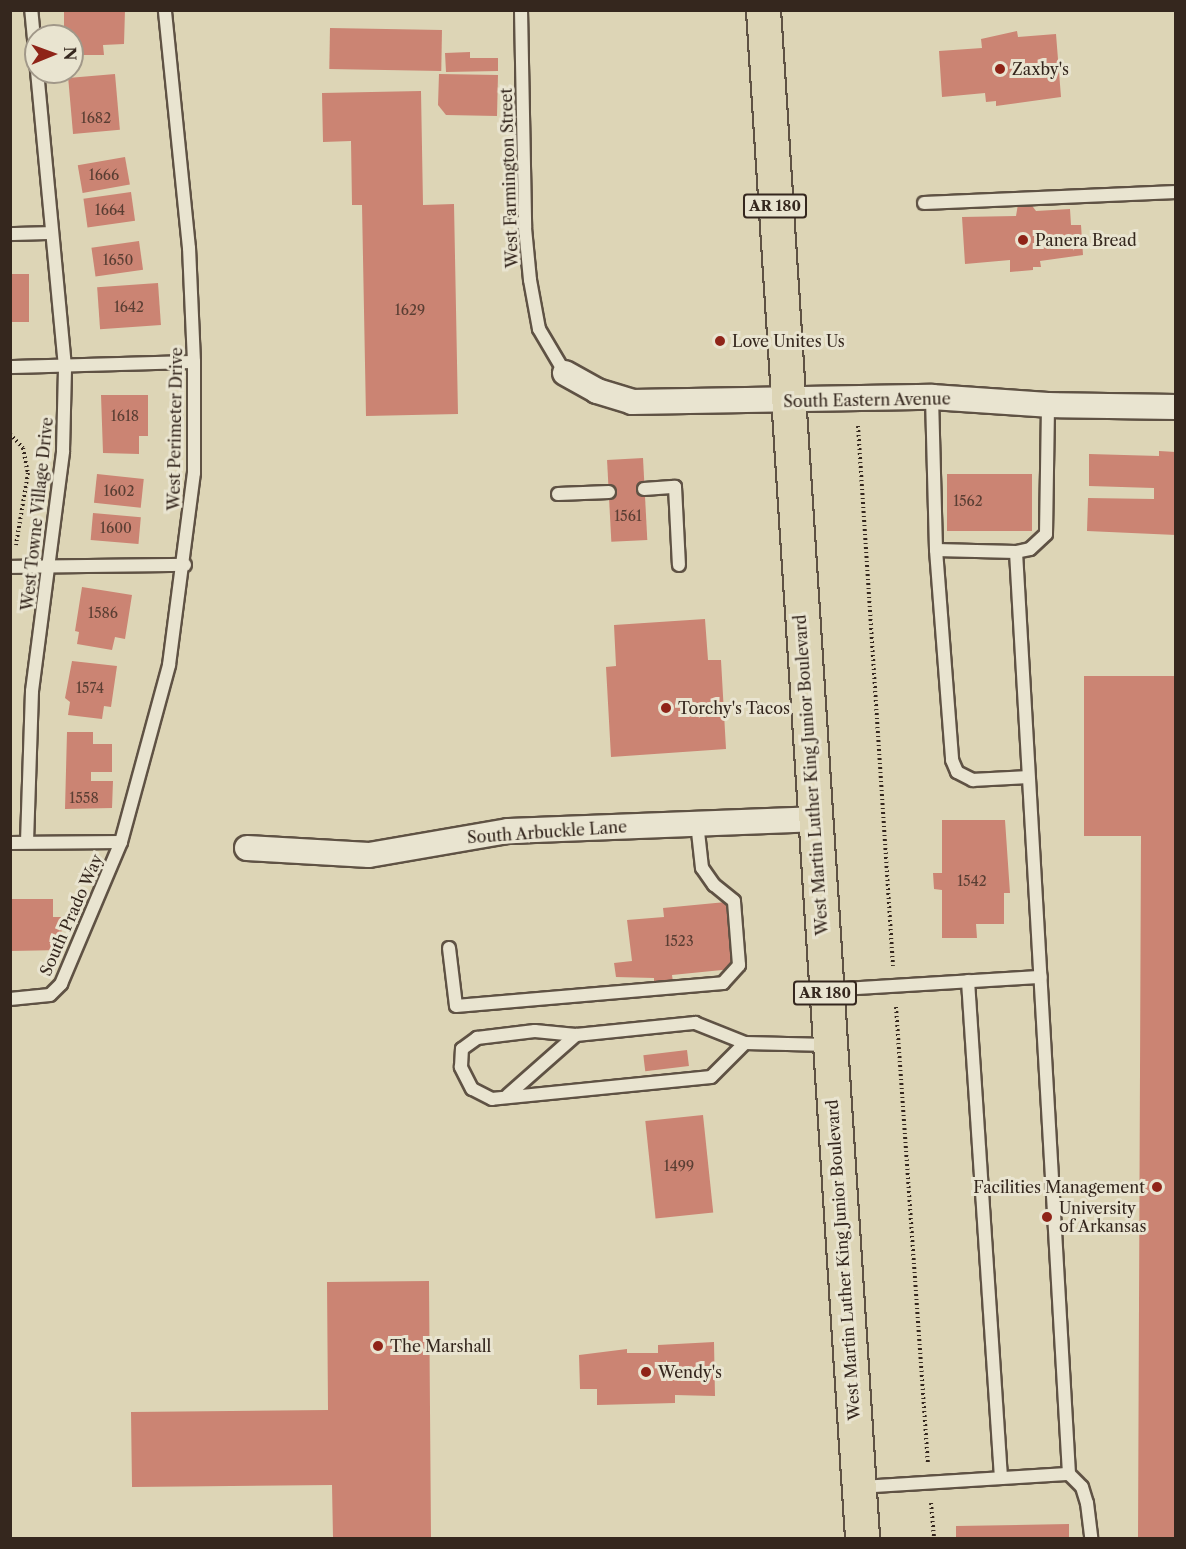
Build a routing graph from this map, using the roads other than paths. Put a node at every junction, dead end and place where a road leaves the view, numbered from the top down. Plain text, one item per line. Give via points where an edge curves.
1 (31, 10) edge
2 (165, 10) edge
3 (521, 10) edge
4 (763, 10) edge
5 (1176, 192) edge
6 (924, 203) dead end
7 (50, 233) junction
8 (10, 234) edge
9 (194, 362) junction
10 (10, 367) edge
11 (65, 367) junction
12 (565, 373) joint
13 (932, 397) junction
14 (787, 401) junction
15 (1048, 405) junction
16 (1176, 407) edge
17 (644, 489) dead end
18 (609, 492) dead end
19 (558, 494) dead end
20 (936, 550) junction
21 (1016, 552) junction
22 (185, 565) junction
23 (679, 565) dead end
24 (51, 566) junction
25 (12, 567) edge
26 (1028, 777) junction
27 (813, 819) junction
28 (697, 823) junction
29 (27, 842) junction
30 (121, 842) junction
31 (10, 843) edge
32 (247, 848) dead end
33 (449, 948) dead end
34 (1041, 977) junction
35 (968, 981) junction
36 (825, 990) junction
37 (10, 999) edge
38 (576, 1035) junction
39 (745, 1043) junction
40 (829, 1046) junction
41 (508, 1095) junction
42 (1069, 1474) junction
43 (1001, 1478) junction
44 (859, 1487) junction
45 (862, 1539) edge
46 (1091, 1539) edge

1 - 7 lane, West Towne Village Drive
2 - 9 lane, West Perimeter Drive via 189,248
3 - 12 lane, West Farmington Street via 525,228 530,280 539,329
4 - 14 main road, West Martin Luther King Junior Boulevard / AR 180
5 - 6 lane
7 - 8 lane
7 - 11 lane, West Towne Village Drive
9 - 11 lane
9 - 22 lane, West Perimeter Drive via 194,473
10 - 11 lane
11 - 24 lane, West Towne Village Drive via 63,451
12 - 14 street, South Eastern Avenue via 597,392 632,402
13 - 14 street, South Eastern Avenue
13 - 15 street, South Eastern Avenue
13 - 20 lane
14 - 27 main road, West Martin Luther King Junior Boulevard / AR 180
15 - 16 street, South Eastern Avenue
15 - 21 lane via 1049,528 1035,545
17 - 23 lane via 675,488
18 - 19 lane
20 - 21 lane
20 - 26 lane via 952,760 957,772 973,780
21 - 26 lane
22 - 24 lane
22 - 30 lane, West Perimeter Drive via 169,665
24 - 25 lane
24 - 29 lane, West Towne Village Drive via 32,691
26 - 34 lane
27 - 28 street, South Arbuckle Lane
27 - 36 main road, West Martin Luther King Junior Boulevard / AR 180
28 - 32 street, South Arbuckle Lane via 508,831 369,855
28 - 33 lane via 702,868 714,885 734,901 739,965 723,983 456,1006
29 - 30 lane
29 - 31 lane
30 - 37 lane, South Prado Way via 61,984 50,995
34 - 35 lane
34 - 42 lane
35 - 36 lane
35 - 43 lane
36 - 40 main road, West Martin Luther King Junior Boulevard / AR 180
38 - 39 lane via 695,1023
38 - 41 lane
38 - 41 lane via 535,1031 489,1036 477,1038 462,1049 461,1067 472,1089 492,1099
39 - 40 lane
39 - 41 lane via 711,1077
40 - 44 main road, West Martin Luther King Junior Boulevard / AR 180
42 - 43 lane
42 - 46 lane via 1082,1487
43 - 44 lane
44 - 45 main road, West Martin Luther King Junior Boulevard / AR 180

